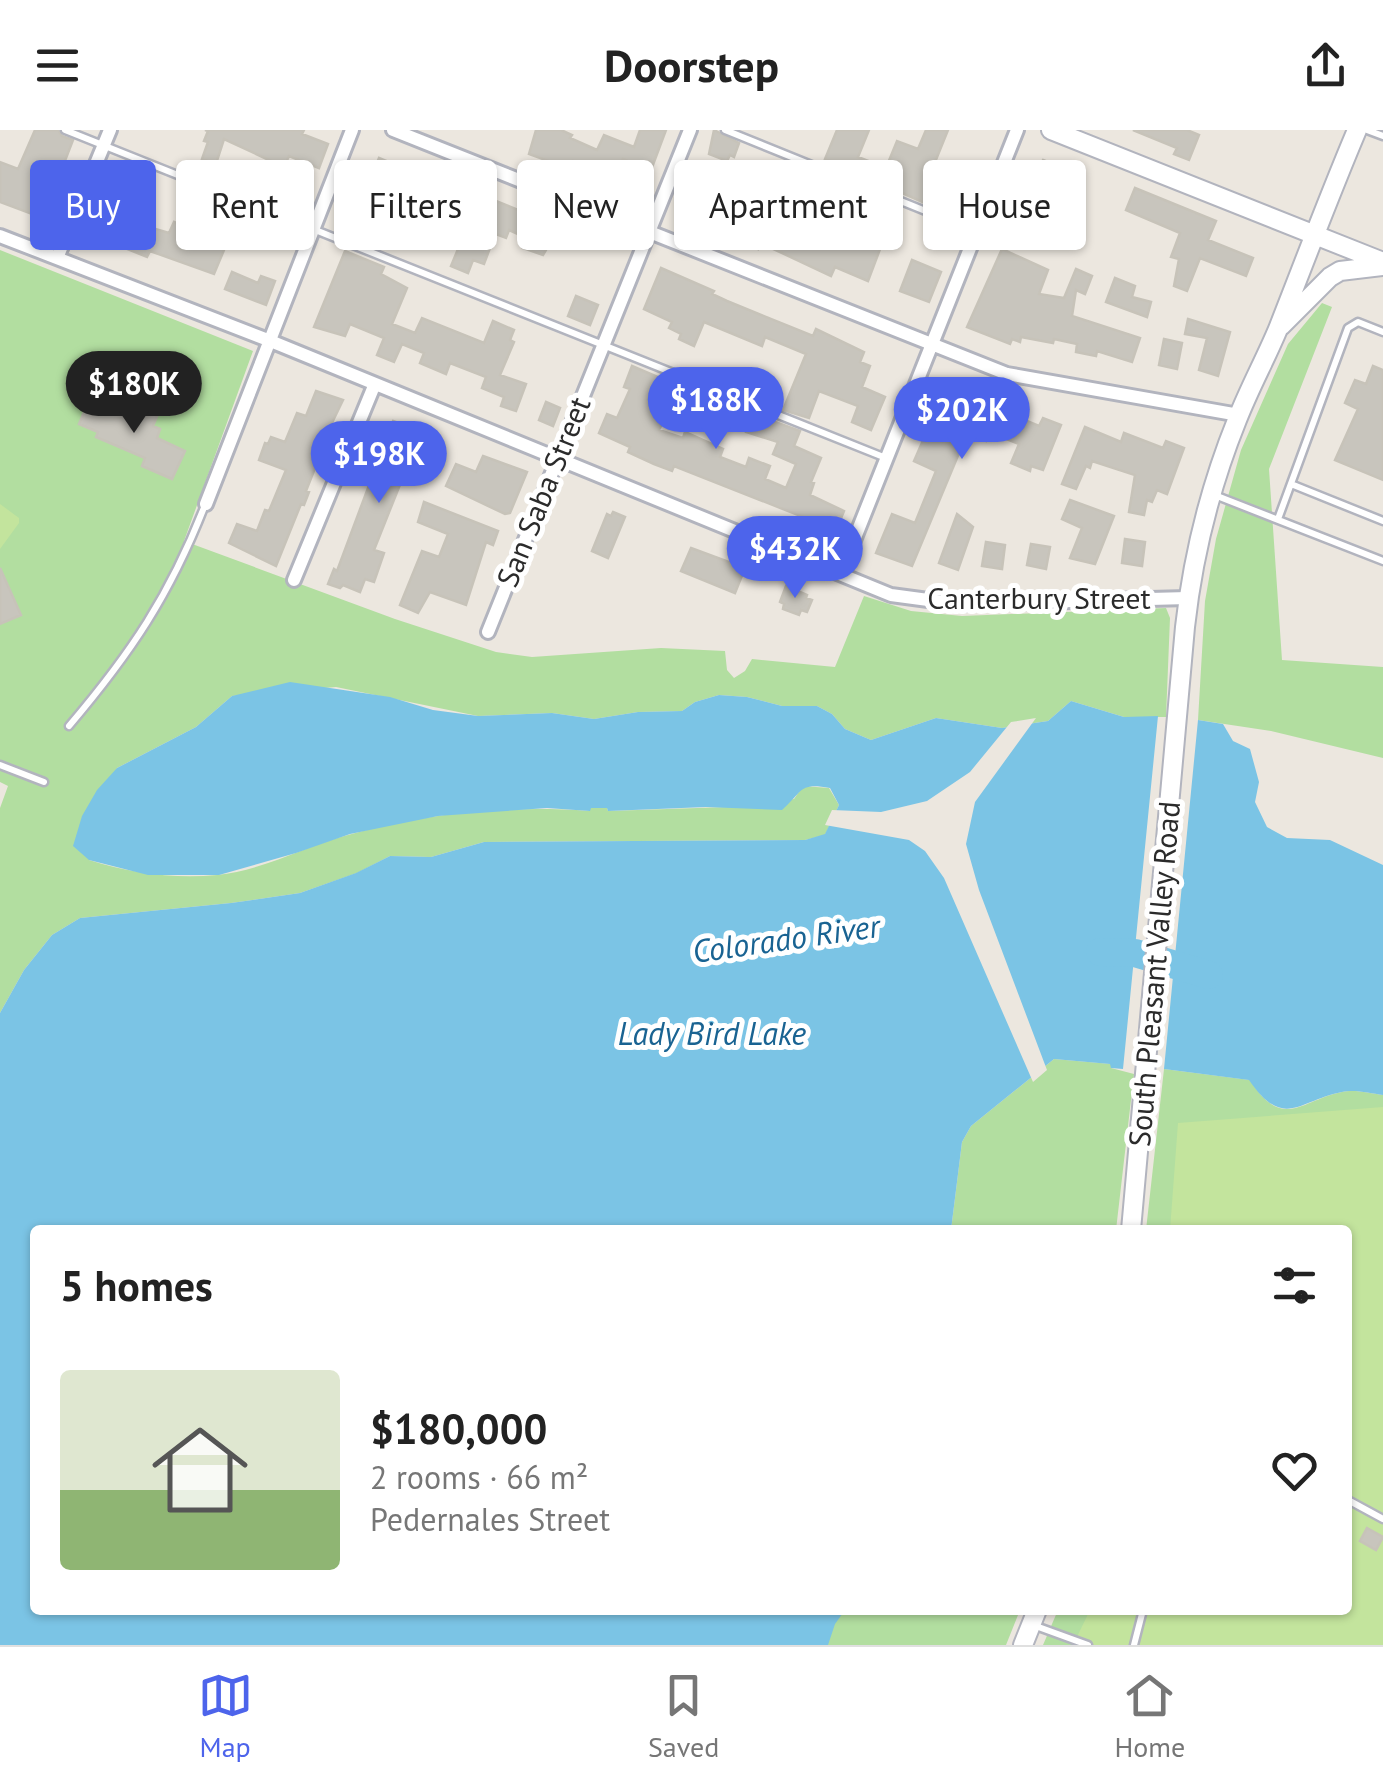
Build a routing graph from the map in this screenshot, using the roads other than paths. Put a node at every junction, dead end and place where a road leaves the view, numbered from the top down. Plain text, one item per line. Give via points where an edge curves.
1 (65, 130) edge
2 (110, 130) edge
3 (352, 130) edge
4 (394, 130) edge
5 (690, 130) edge
6 (725, 130) edge
7 (1017, 130) edge
8 (1051, 130) edge
9 (1357, 130) edge
10 (1367, 130) edge
11 (1383, 136) edge
12 (104, 146) junction
13 (1005, 160) edge
14 (176, 174) edge
15 (517, 179) edge
16 (923, 210) edge
17 (654, 217) edge
18 (314, 223) edge
19 (314, 229) edge
20 (654, 233) edge
21 (1313, 233) junction
22 (0, 236) edge
23 (303, 250) edge
24 (641, 250) edge
25 (969, 250) edge
26 (57, 258) junction
27 (1383, 264) edge
28 (1277, 330) junction
29 (1383, 332) edge
30 (268, 340) junction
31 (604, 345) junction
32 (930, 346) junction
33 (374, 386) junction
34 (1238, 416) junction
35 (887, 458) junction
36 (557, 459) junction
37 (1291, 484) junction
38 (1210, 493) junction
39 (206, 504) joint
40 (1278, 519) junction
41 (1383, 520) edge
42 (1383, 561) edge
43 (840, 573) junction
44 (294, 580) dead end
45 (1188, 598) junction
46 (488, 632) dead end
47 (69, 726) dead end
48 (0, 766) edge
49 (44, 782) dead end
50 (1131, 1225) edge
51 (1352, 1502) edge
52 (1383, 1518) edge
53 (1142, 1615) edge
54 (1034, 1617) edge
55 (1023, 1645) edge
56 (1088, 1645) edge
57 (1134, 1645) edge

1 - 12 lane
2 - 12 street
3 - 18 street
4 - 15 street
5 - 17 street, San Saba Street
6 - 16 lane
7 - 13 street
8 - 21 main road
9 - 21 main road, South Pleasant Valley Road
10 - 11 lane
12 - 14 lane
12 - 26 street
19 - 31 lane
20 - 32 street
21 - 27 main road
21 - 28 main road, South Pleasant Valley Road
22 - 26 street, Canterbury Street
23 - 30 street
24 - 31 street, San Saba Street
25 - 32 street
26 - 30 street, Canterbury Street
27 - 28 main road via 1330,276
28 - 34 main road, South Pleasant Valley Road
29 - 37 lane via 1358,322 1348,328
30 - 33 street, Canterbury Street
30 - 39 street
31 - 35 lane
31 - 36 street, San Saba Street
32 - 34 street via 1024,378
32 - 35 street
33 - 36 street, Canterbury Street
33 - 44 street
34 - 38 main road, South Pleasant Valley Road
35 - 43 street
36 - 43 street, Canterbury Street
36 - 46 street, San Saba Street
37 - 40 lane
37 - 41 lane
38 - 40 lane
38 - 45 main road, South Pleasant Valley Road
39 - 47 lane via 158,606
40 - 42 lane
43 - 45 street, Canterbury Street via 934,603
45 - 50 main road, South Pleasant Valley Road
48 - 49 lane
51 - 52 lane
53 - 57 lane
54 - 55 main road
54 - 56 lane

